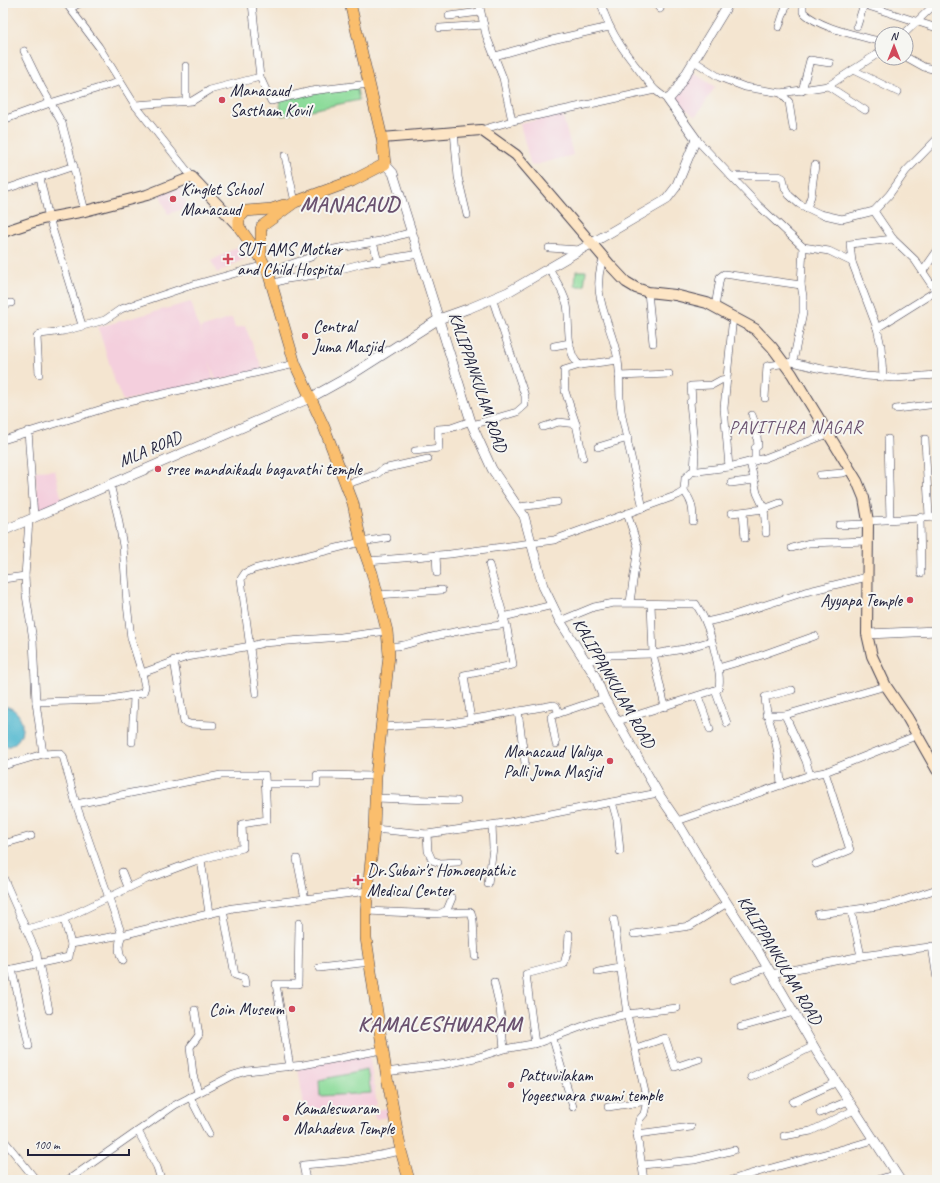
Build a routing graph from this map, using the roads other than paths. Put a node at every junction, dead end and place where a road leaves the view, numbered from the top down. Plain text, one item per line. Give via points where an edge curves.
1 (80, 3) edge
2 (252, 3) edge
3 (350, 3) edge
4 (479, 3) edge
5 (601, 3) edge
6 (729, 3) edge
7 (787, 3) edge
8 (803, 3) edge
9 (936, 3) edge
10 (862, 4) edge
11 (68, 6) edge
12 (480, 12) junction
13 (449, 16) dead end
14 (916, 21) junction
15 (484, 25) junction
16 (857, 26) dead end
17 (911, 26) edge
18 (609, 27) junction
19 (779, 27) dead end
20 (440, 28) dead end
21 (937, 28) edge
22 (874, 40) edge
23 (24, 51) dead end
24 (495, 56) junction
25 (874, 56) edge
26 (694, 61) junction
27 (914, 61) edge
28 (830, 63) dead end
29 (186, 66) dead end
30 (853, 70) junction
31 (937, 70) edge
32 (260, 77) junction
33 (119, 82) junction
34 (369, 84) junction
35 (828, 86) junction
36 (655, 90) junction
37 (802, 91) junction
38 (898, 92) dead end
39 (782, 93) junction
40 (668, 100) junction
41 (186, 101) junction
42 (50, 103) junction
43 (135, 105) junction
44 (865, 110) dead end
45 (3, 120) edge
46 (512, 121) junction
47 (793, 128) dead end
48 (481, 130) junction
49 (454, 131) junction
50 (382, 138) junction
51 (696, 139) junction
52 (937, 140) edge
53 (285, 156) dead end
54 (385, 164) junction
55 (815, 165) dead end
56 (74, 166) junction
57 (731, 176) junction
58 (192, 177) junction
59 (40, 178) junction
60 (3, 190) edge
61 (295, 202) junction
62 (807, 208) junction
63 (85, 211) junction
64 (874, 211) junction
65 (225, 212) junction
66 (251, 212) junction
67 (467, 215) dead end
68 (49, 218) junction
69 (262, 227) junction
70 (241, 230) junction
71 (3, 232) edge
72 (412, 232) junction
73 (892, 239) junction
74 (373, 242) junction
75 (592, 244) junction
76 (803, 247) junction
77 (549, 248) dead end
78 (580, 250) junction
79 (937, 251) edge
80 (419, 254) junction
81 (604, 257) junction
82 (378, 262) junction
83 (852, 262) junction
84 (265, 265) junction
85 (549, 268) junction
86 (923, 271) junction
87 (271, 284) junction
88 (801, 285) junction
89 (648, 292) junction
90 (937, 292) edge
91 (492, 298) junction
92 (11, 303) dead end
93 (3, 304) edge
94 (715, 307) junction
95 (733, 316) junction
96 (439, 319) junction
97 (82, 325) junction
98 (877, 328) junction
99 (570, 343) junction
100 (653, 343) dead end
101 (554, 346) dead end
102 (618, 360) junction
103 (788, 362) junction
104 (295, 364) junction
105 (580, 365) junction
106 (39, 374) dead end
107 (669, 374) dead end
108 (619, 376) junction
109 (937, 376) edge
110 (883, 377) junction
111 (727, 379) junction
112 (310, 398) junction
113 (765, 398) dead end
114 (937, 404) edge
115 (896, 409) dead end
116 (752, 414) dead end
117 (472, 423) junction
118 (576, 424) junction
119 (543, 427) dead end
120 (28, 431) junction
121 (828, 434) junction
122 (628, 438) junction
123 (888, 439) dead end
124 (925, 439) dead end
125 (3, 440) edge
126 (598, 447) dead end
127 (415, 451) dead end
128 (583, 457) dead end
129 (428, 459) dead end
130 (753, 462) junction
131 (729, 467) junction
132 (850, 470) junction
133 (694, 471) junction
134 (820, 475) dead end
135 (754, 480) junction
136 (731, 483) dead end
137 (110, 484) junction
138 (347, 484) junction
139 (684, 491) junction
140 (557, 502) dead end
141 (780, 503) dead end
142 (519, 507) junction
143 (643, 508) junction
144 (764, 509) junction
145 (743, 512) junction
146 (627, 513) junction
147 (732, 513) dead end
148 (929, 516) junction
149 (937, 516) edge
150 (920, 517) junction
151 (32, 518) junction
152 (890, 519) junction
153 (693, 521) dead end
154 (868, 523) junction
155 (839, 524) dead end
156 (3, 531) edge
157 (766, 533) dead end
158 (387, 538) dead end
159 (745, 538) dead end
160 (867, 541) junction
161 (361, 542) junction
162 (531, 544) junction
163 (792, 548) dead end
164 (436, 555) junction
165 (368, 561) junction
166 (489, 565) dead end
167 (437, 573) dead end
168 (921, 573) dead end
169 (25, 576) junction
170 (867, 577) junction
171 (3, 579) edge
172 (442, 590) dead end
173 (378, 595) junction
174 (630, 602) junction
175 (651, 604) junction
176 (552, 605) junction
177 (503, 617) junction
178 (560, 621) junction
179 (706, 622) junction
180 (386, 631) junction
181 (937, 631) edge
182 (867, 634) junction
183 (815, 636) dead end
184 (711, 641) junction
185 (250, 646) junction
186 (388, 646) junction
187 (653, 654) junction
188 (174, 660) junction
189 (584, 662) junction
190 (718, 668) junction
191 (142, 673) junction
192 (886, 686) junction
193 (715, 690) junction
194 (792, 690) dead end
195 (256, 694) dead end
196 (134, 696) junction
197 (698, 696) junction
198 (604, 698) junction
199 (36, 702) junction
200 (665, 706) junction
201 (518, 711) junction
202 (558, 713) junction
203 (766, 714) junction
204 (785, 715) junction
205 (471, 720) junction
206 (618, 721) junction
207 (727, 723) dead end
208 (213, 725) dead end
209 (382, 727) junction
210 (710, 730) dead end
211 (918, 735) junction
212 (132, 742) dead end
213 (556, 744) dead end
214 (43, 754) junction
215 (525, 763) dead end
216 (3, 766) edge
217 (937, 770) edge
218 (825, 772) junction
219 (810, 775) junction
220 (376, 776) junction
221 (265, 784) junction
222 (781, 785) junction
223 (658, 793) junction
224 (375, 798) junction
225 (457, 801) dead end
226 (612, 802) junction
227 (76, 804) junction
228 (677, 821) junction
229 (492, 825) junction
230 (374, 829) junction
231 (427, 834) junction
232 (31, 836) dead end
233 (3, 844) edge
234 (620, 852) dead end
235 (297, 859) dead end
236 (201, 860) junction
237 (458, 862) dead end
238 (816, 864) dead end
239 (122, 872) dead end
240 (3, 877) edge
241 (488, 884) dead end
242 (128, 887) junction
243 (937, 889) edge
244 (368, 891) junction
245 (108, 898) junction
246 (452, 898) dead end
247 (305, 899) junction
248 (727, 903) junction
249 (223, 910) junction
250 (851, 910) junction
251 (366, 911) junction
252 (209, 913) junction
253 (443, 913) junction
254 (818, 914) dead end
255 (64, 919) junction
256 (614, 920) dead end
257 (299, 923) dead end
258 (26, 930) junction
259 (568, 934) dead end
260 (634, 934) dead end
261 (122, 935) junction
262 (71, 944) junction
263 (935, 946) edge
264 (475, 956) dead end
265 (861, 956) junction
266 (123, 961) dead end
267 (370, 962) junction
268 (39, 963) junction
269 (319, 968) dead end
270 (620, 968) junction
271 (12, 969) junction
272 (3, 971) edge
273 (769, 971) junction
274 (598, 972) dead end
275 (937, 979) edge
276 (734, 980) dead end
277 (494, 982) dead end
278 (245, 984) dead end
279 (677, 1008) dead end
280 (49, 1010) dead end
281 (195, 1010) dead end
282 (794, 1012) junction
283 (627, 1014) junction
284 (740, 1027) dead end
285 (553, 1038) junction
286 (535, 1044) junction
287 (29, 1046) dead end
288 (814, 1046) junction
289 (636, 1048) junction
290 (382, 1050) junction
291 (504, 1050) junction
292 (699, 1060) dead end
293 (290, 1067) junction
294 (386, 1072) junction
295 (750, 1077) dead end
296 (837, 1082) junction
297 (198, 1092) junction
298 (190, 1097) junction
299 (647, 1101) junction
300 (848, 1101) junction
301 (793, 1102) dead end
302 (573, 1107) dead end
303 (608, 1107) dead end
304 (854, 1110) junction
305 (820, 1113) dead end
306 (691, 1127) dead end
307 (138, 1131) junction
308 (209, 1134) dead end
309 (637, 1134) junction
310 (784, 1136) dead end
311 (3, 1139) edge
312 (873, 1140) junction
313 (734, 1150) dead end
314 (401, 1151) junction
315 (642, 1165) junction
316 (898, 1177) edge
317 (36, 1180) edge
318 (68, 1180) edge
319 (161, 1180) edge
320 (306, 1180) edge
321 (409, 1180) edge
322 (644, 1180) edge
323 (732, 1180) edge
324 (877, 1180) edge

1 - 11 street
2 - 32 street
3 - 34 main road
4 - 12 street
5 - 18 street
6 - 26 street
7 - 19 street
8 - 22 street via 803,12 809,18
9 - 14 street
10 - 14 street
10 - 16 street
11 - 33 street via 99,47
12 - 13 street
12 - 15 street
14 - 17 street
14 - 21 street
15 - 20 street
15 - 24 street
18 - 24 street
18 - 36 street
23 - 42 street
24 - 46 street via 503,78
25 - 30 street
26 - 39 street via 719,77 745,87
26 - 40 street
27 - 31 street
28 - 37 street via 810,60
29 - 41 street
30 - 35 street
30 - 38 street
32 - 34 street via 271,101 311,92
32 - 41 street via 210,90 192,101
33 - 42 street
33 - 43 street
34 - 50 main road
35 - 37 street
35 - 44 street
36 - 40 street
36 - 46 street
37 - 39 street
39 - 47 street via 789,102
40 - 51 street
41 - 43 street
42 - 45 street
42 - 56 street via 62,123
43 - 58 street
46 - 48 street
48 - 49 main road
48 - 75 main road via 516,155
49 - 50 main road
49 - 67 street via 458,177
50 - 54 main road
51 - 57 street
51 - 75 street, MLA ROAD via 676,187 666,200
52 - 64 street via 911,165
53 - 61 street
54 - 61 main road via 352,181
54 - 72 street, KALIPPANKULAM ROAD via 393,173
55 - 62 street
56 - 59 street
56 - 63 street
57 - 62 street via 784,178 789,195
57 - 76 street
58 - 63 main road via 147,195
58 - 65 main road
59 - 60 street
59 - 68 street
61 - 66 main road
61 - 69 main road
62 - 64 street via 842,219
63 - 68 main road
64 - 73 street
65 - 66 main road
65 - 70 main road
66 - 69 main road via 261,217
66 - 70 main road via 239,218
68 - 71 main road
68 - 97 street
69 - 70 main road via 253,235
69 - 84 main road
70 - 84 main road
72 - 74 street
72 - 80 street, KALIPPANKULAM ROAD
73 - 83 street via 850,244
73 - 86 street
74 - 82 street
74 - 84 street
75 - 78 street, MLA ROAD
75 - 81 main road
76 - 83 street via 829,251
76 - 88 street
77 - 78 street
78 - 85 street, MLA ROAD
79 - 86 street
80 - 82 street
80 - 96 street, KALIPPANKULAM ROAD
81 - 89 main road via 626,282
81 - 102 street via 599,269 599,294
82 - 87 street
83 - 98 street
84 - 87 main road
84 - 97 street via 190,286 121,309 105,320
85 - 91 street, MLA ROAD via 508,292
85 - 99 street via 567,304
86 - 90 street
87 - 104 main road
88 - 94 street via 724,274 720,277
88 - 103 street via 803,313
89 - 94 main road via 689,298
89 - 100 street
90 - 98 street
91 - 96 street, MLA ROAD
91 - 117 street via 525,396 525,405 517,412
92 - 93 street
94 - 95 main road
95 - 103 main road via 755,329
95 - 111 street
96 - 112 street, MLA ROAD
96 - 117 street, KALIPPANKULAM ROAD
97 - 106 street via 64,331 40,334 37,337
98 - 110 street
99 - 101 street
99 - 105 street via 575,361
102 - 105 street
102 - 108 street
103 - 110 street
103 - 113 street via 767,366
103 - 121 main road via 792,374
104 - 112 main road
104 - 120 street via 114,405
105 - 118 street via 564,370 565,391
107 - 108 street
108 - 122 street via 622,415
109 - 110 street
111 - 131 street via 724,408
111 - 133 street via 712,385 691,386
112 - 137 street, MLA ROAD
112 - 138 main road
114 - 115 street
116 - 130 street via 758,446 754,448
117 - 127 street via 438,429 439,448
117 - 142 street, KALIPPANKULAM ROAD via 492,469
118 - 119 street via 559,422
118 - 128 street
120 - 125 street
120 - 151 street
121 - 130 street
121 - 132 main road
122 - 126 street
122 - 143 street
123 - 152 street
124 - 148 street
129 - 138 street via 383,469 377,474
130 - 131 street
130 - 135 street
131 - 133 street
132 - 134 street
132 - 154 main road via 864,498
133 - 139 street via 685,478
135 - 136 street
135 - 144 street
137 - 151 street, MLA ROAD
137 - 191 street via 123,546 132,638
138 - 161 main road
139 - 143 street
139 - 153 street via 693,507
140 - 142 street
141 - 144 street
142 - 162 street, KALIPPANKULAM ROAD
143 - 146 street
144 - 145 street
144 - 157 street
145 - 147 street
145 - 159 street
146 - 162 street via 554,540
146 - 174 street via 638,547
148 - 149 street
148 - 150 street
150 - 152 street
150 - 168 street
151 - 156 street, MLA ROAD
151 - 169 street
152 - 154 street
154 - 155 street
154 - 160 main road
158 - 161 street
160 - 163 street via 809,543
160 - 170 main road
161 - 165 main road
161 - 185 street via 254,569 245,574 241,579
162 - 164 street
162 - 176 street, KALIPPANKULAM ROAD via 543,586
164 - 165 street
164 - 167 street
165 - 173 main road
166 - 177 street
169 - 171 street
169 - 199 street via 33,640
170 - 179 street via 805,592
170 - 182 main road
172 - 173 street
173 - 180 main road
174 - 175 street
174 - 178 street via 594,607
175 - 179 street via 696,604
175 - 187 street
176 - 177 street
176 - 178 street, KALIPPANKULAM ROAD
177 - 186 street via 501,624 472,628 408,645
177 - 205 street via 513,665 464,675
178 - 189 street, KALIPPANKULAM ROAD
179 - 184 street
180 - 185 street via 263,642
180 - 186 main road
181 - 182 street
182 - 192 main road via 872,656
183 - 190 street
184 - 187 street
184 - 190 street
185 - 188 street
185 - 195 street
186 - 209 main road
187 - 189 street via 610,655
187 - 200 street
188 - 191 street
188 - 208 street via 184,722
189 - 198 street, KALIPPANKULAM ROAD
190 - 193 street via 720,685
191 - 196 street via 145,687 143,693
192 - 204 street
192 - 211 main road
193 - 197 street
193 - 207 street
194 - 203 street via 765,697
196 - 199 street via 106,700
196 - 212 street
197 - 200 street
197 - 210 street
198 - 202 street
198 - 206 street, KALIPPANKULAM ROAD
199 - 214 street
200 - 206 street
201 - 202 street via 554,705
201 - 205 street
201 - 215 street
202 - 213 street via 551,717
203 - 204 street
203 - 222 street via 777,750
204 - 219 street
205 - 209 street
206 - 223 street, KALIPPANKULAM ROAD
209 - 220 main road
211 - 217 main road
211 - 218 street
214 - 216 street
214 - 227 street via 60,753 63,756
218 - 219 street
218 - 238 street via 850,850
219 - 222 street
220 - 221 street via 317,775 317,784
220 - 224 main road
221 - 227 street via 265,774 221,775
221 - 236 street via 267,820 242,824 243,848
222 - 228 street
223 - 226 street
223 - 228 street, KALIPPANKULAM ROAD
224 - 225 street
224 - 230 main road
226 - 229 street
226 - 234 street via 617,820
227 - 245 street
228 - 248 street, KALIPPANKULAM ROAD
229 - 231 street
229 - 241 street via 494,848
230 - 231 street
230 - 244 main road
231 - 237 street via 428,851 432,860 440,863
232 - 233 street
235 - 247 street
236 - 242 street
236 - 252 street
239 - 242 street
240 - 258 street
242 - 245 street
243 - 250 street via 892,904
244 - 247 street
244 - 251 main road
245 - 255 street
245 - 261 street
246 - 253 street
247 - 249 street
248 - 260 street via 690,926
248 - 273 street, KALIPPANKULAM ROAD
249 - 252 street
249 - 278 street via 235,975 244,978
250 - 254 street
250 - 265 street
251 - 253 street
251 - 267 main road via 366,938
252 - 261 street
253 - 264 street via 471,912
255 - 258 street
255 - 262 street
256 - 270 street
257 - 293 street via 298,984 276,984
258 - 268 street
259 - 286 street via 564,964 526,974
261 - 262 street
261 - 266 street via 119,943
262 - 268 street via 69,957
263 - 265 street
263 - 275 street
265 - 273 street
267 - 269 street
267 - 290 main road
268 - 271 street
268 - 280 street
270 - 274 street
270 - 283 street
271 - 272 street
271 - 287 street
273 - 276 street
273 - 282 street, KALIPPANKULAM ROAD
277 - 291 street via 500,1008
279 - 283 street
281 - 297 street via 199,1035 190,1047
282 - 284 street
282 - 288 street, KALIPPANKULAM ROAD
283 - 285 street via 594,1022
283 - 289 street
285 - 286 street
285 - 302 street
286 - 291 street
288 - 295 street
288 - 296 street, KALIPPANKULAM ROAD
289 - 292 street via 665,1038 675,1067
289 - 299 street
290 - 293 street
290 - 294 main road
291 - 294 street via 447,1064
293 - 297 street via 247,1071
294 - 314 main road
296 - 300 street, KALIPPANKULAM ROAD
296 - 301 street
297 - 298 street
298 - 307 street
298 - 308 street
299 - 303 street
299 - 309 street via 644,1114 637,1126
300 - 304 street, KALIPPANKULAM ROAD
300 - 305 street
304 - 310 street via 811,1131
304 - 312 street, KALIPPANKULAM ROAD
306 - 309 street
307 - 318 street
307 - 319 street
309 - 315 street
311 - 317 street
312 - 316 street, KALIPPANKULAM ROAD
312 - 323 street
313 - 315 street via 694,1160
314 - 320 street via 303,1165
314 - 321 main road
315 - 322 street
316 - 324 street

